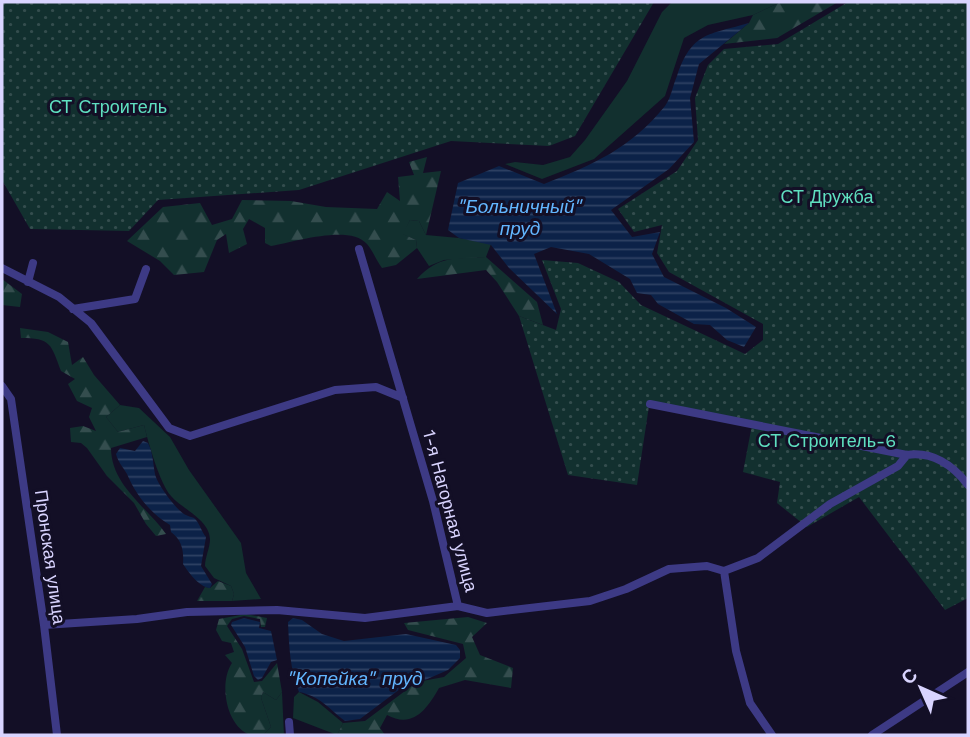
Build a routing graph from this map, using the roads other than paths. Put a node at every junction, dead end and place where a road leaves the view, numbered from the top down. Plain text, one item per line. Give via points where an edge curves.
1 (359, 250) dead end
2 (33, 263) dead end
3 (2, 268) edge
4 (146, 269) dead end
5 (29, 282) junction
6 (74, 309) junction
7 (2, 386) edge
8 (403, 398) junction
9 (650, 404) dead end
10 (907, 454) junction
11 (968, 485) edge
12 (724, 571) junction
13 (458, 606) junction
14 (44, 625) junction
15 (968, 672) edge
16 (289, 722) dead end
17 (57, 735) edge
18 (290, 735) edge
19 (772, 735) edge
20 (872, 735) edge

1 - 8 street, 1-я Нагорная улица
2 - 5 street
3 - 5 street
4 - 6 street via 135,299
5 - 6 street
6 - 8 street via 91,323 169,428 190,436 335,390 376,387
7 - 14 street, Пронская улица via 11,399
8 - 13 street, 1-я Нагорная улица
9 - 10 street
10 - 11 street via 923,453 942,461
10 - 12 street via 898,466 830,504 758,558
12 - 13 street via 707,566 669,569 590,601 487,612
12 - 19 street via 736,651 750,703
13 - 14 street, 1-я Нагорная улица via 365,618 277,610 187,612
14 - 17 street, Пронская улица
15 - 20 street
16 - 18 street

